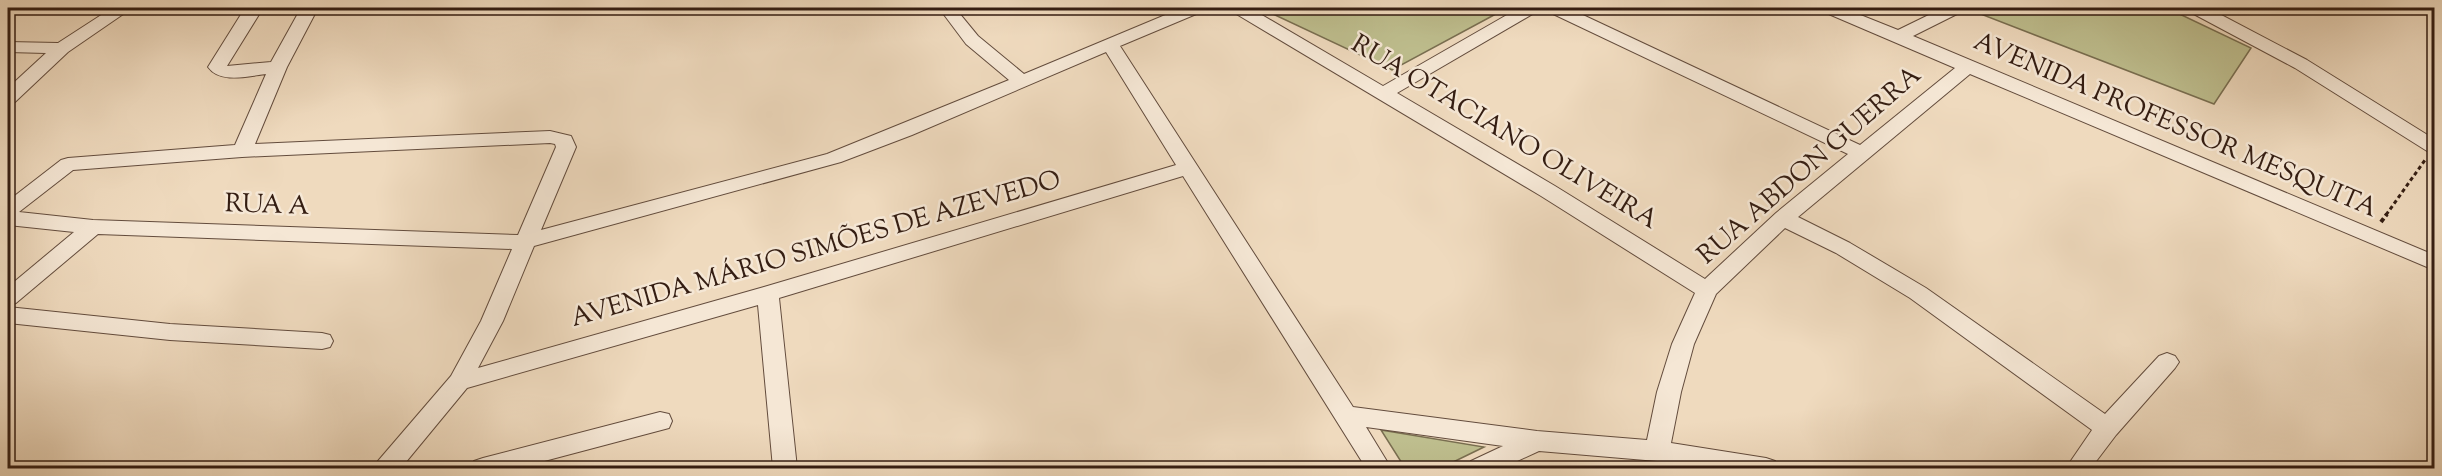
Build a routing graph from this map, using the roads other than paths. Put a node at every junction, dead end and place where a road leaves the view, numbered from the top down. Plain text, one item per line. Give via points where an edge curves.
1 (123, 8) edge
2 (254, 8) edge
3 (309, 8) edge
4 (947, 8) edge
5 (1195, 8) edge
6 (1239, 8) edge
7 (1530, 8) edge
8 (1555, 8) edge
9 (1830, 8) edge
10 (1955, 8) edge
11 (2196, 8) edge
12 (1898, 38) junction
13 (1109, 43) junction
14 (8, 47) edge
15 (62, 48) junction
16 (278, 67) junction
17 (1967, 67) junction
18 (1021, 81) junction
19 (1384, 93) junction
20 (8, 99) edge
21 (2434, 147) edge
22 (242, 151) junction
23 (1862, 153) junction
24 (1188, 168) junction
25 (8, 211) edge
26 (8, 218) edge
27 (1783, 218) junction
28 (93, 226) junction
29 (524, 242) junction
30 (2434, 263) edge
31 (1707, 290) junction
32 (768, 294) junction
33 (8, 298) edge
34 (8, 315) edge
35 (322, 341) dead end
36 (2168, 362) dead end
37 (459, 382) junction
38 (1346, 415) junction
39 (660, 421) dead end
40 (2107, 428) junction
41 (1537, 441) junction
42 (1657, 451) junction
43 (387, 468) edge
44 (483, 468) edge
45 (785, 468) edge
46 (1378, 468) edge
47 (1480, 468) edge
48 (1766, 468) edge
49 (2078, 468) edge

1 - 15 street
2 - 16 street via 217,67 232,72
3 - 16 street
4 - 18 street via 972,40
5 - 13 street, RUA A
6 - 19 street, RUA OTACIANO OLIVEIRA
7 - 19 street
8 - 23 street
9 - 12 street, AVENIDA PROFESSOR MESQUITA
10 - 12 street
11 - 21 street via 2301,64
12 - 17 street, AVENIDA PROFESSOR MESQUITA
13 - 18 street, RUA A
13 - 24 street
14 - 15 street
15 - 20 street
16 - 22 street
17 - 23 street, RUA ABDON GUERRA
17 - 30 street, AVENIDA PROFESSOR MESQUITA
18 - 29 street, RUA A via 834,158
19 - 31 street, RUA OTACIANO OLIVEIRA
22 - 25 street via 68,165
22 - 29 street via 550,137 564,140 566,147
23 - 27 street, RUA ABDON GUERRA
24 - 32 street, AVENIDA MÁRIO SIMÕES DE AZEVEDO
24 - 38 street
26 - 28 street, RUA A
27 - 31 street, RUA ABDON GUERRA
27 - 40 street via 1918,293
28 - 29 street, RUA A
28 - 33 street
29 - 37 street via 492,321
31 - 42 street, RUA ABDON GUERRA via 1683,344
32 - 37 street, AVENIDA MÁRIO SIMÕES DE AZEVEDO
32 - 45 street
34 - 35 street via 170,332
36 - 40 street
37 - 43 street
38 - 41 street
38 - 46 street
39 - 44 street
40 - 49 street
41 - 42 street
41 - 47 street
42 - 48 street

